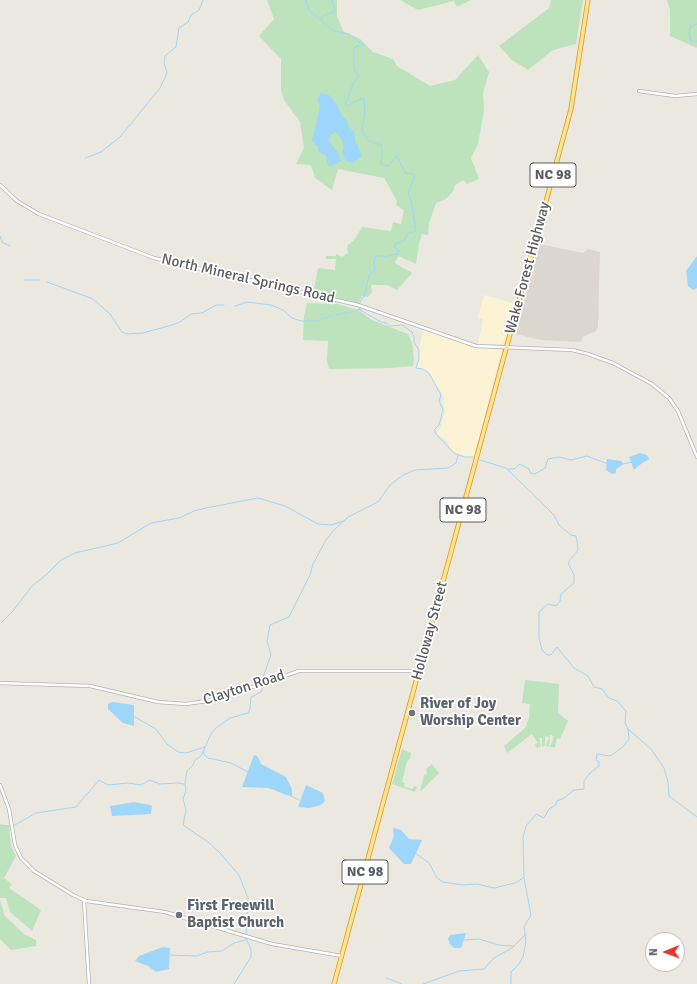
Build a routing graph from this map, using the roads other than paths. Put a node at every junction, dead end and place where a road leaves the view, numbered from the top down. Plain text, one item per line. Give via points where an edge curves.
1 (588, 0) edge
2 (639, 91) dead end
3 (697, 94) edge
4 (0, 185) edge
5 (506, 348) junction
6 (697, 457) edge
7 (419, 671) junction
8 (0, 683) edge
9 (0, 785) edge
10 (84, 900) junction
11 (342, 956) junction
12 (89, 984) edge
13 (334, 984) edge

1 - 5 highway, Wake Forest Highway / NC 98 via 571,109
2 - 3 street via 675,96
4 - 5 street, North Mineral Springs Road via 17,201 39,214 149,256 362,306 473,346
5 - 6 street, North Mineral Springs Road via 581,352 613,363 652,384 664,392 674,404
5 - 7 highway, Holloway Street / NC 98
7 - 8 street, Clayton Road via 299,671 214,700 186,704 158,702 87,685
7 - 11 highway, Holloway Street / NC 98
9 - 10 street via 9,809 15,845 22,860 40,874
10 - 11 street via 165,912 272,944
10 - 12 street
11 - 13 highway, Holloway Street / NC 98

